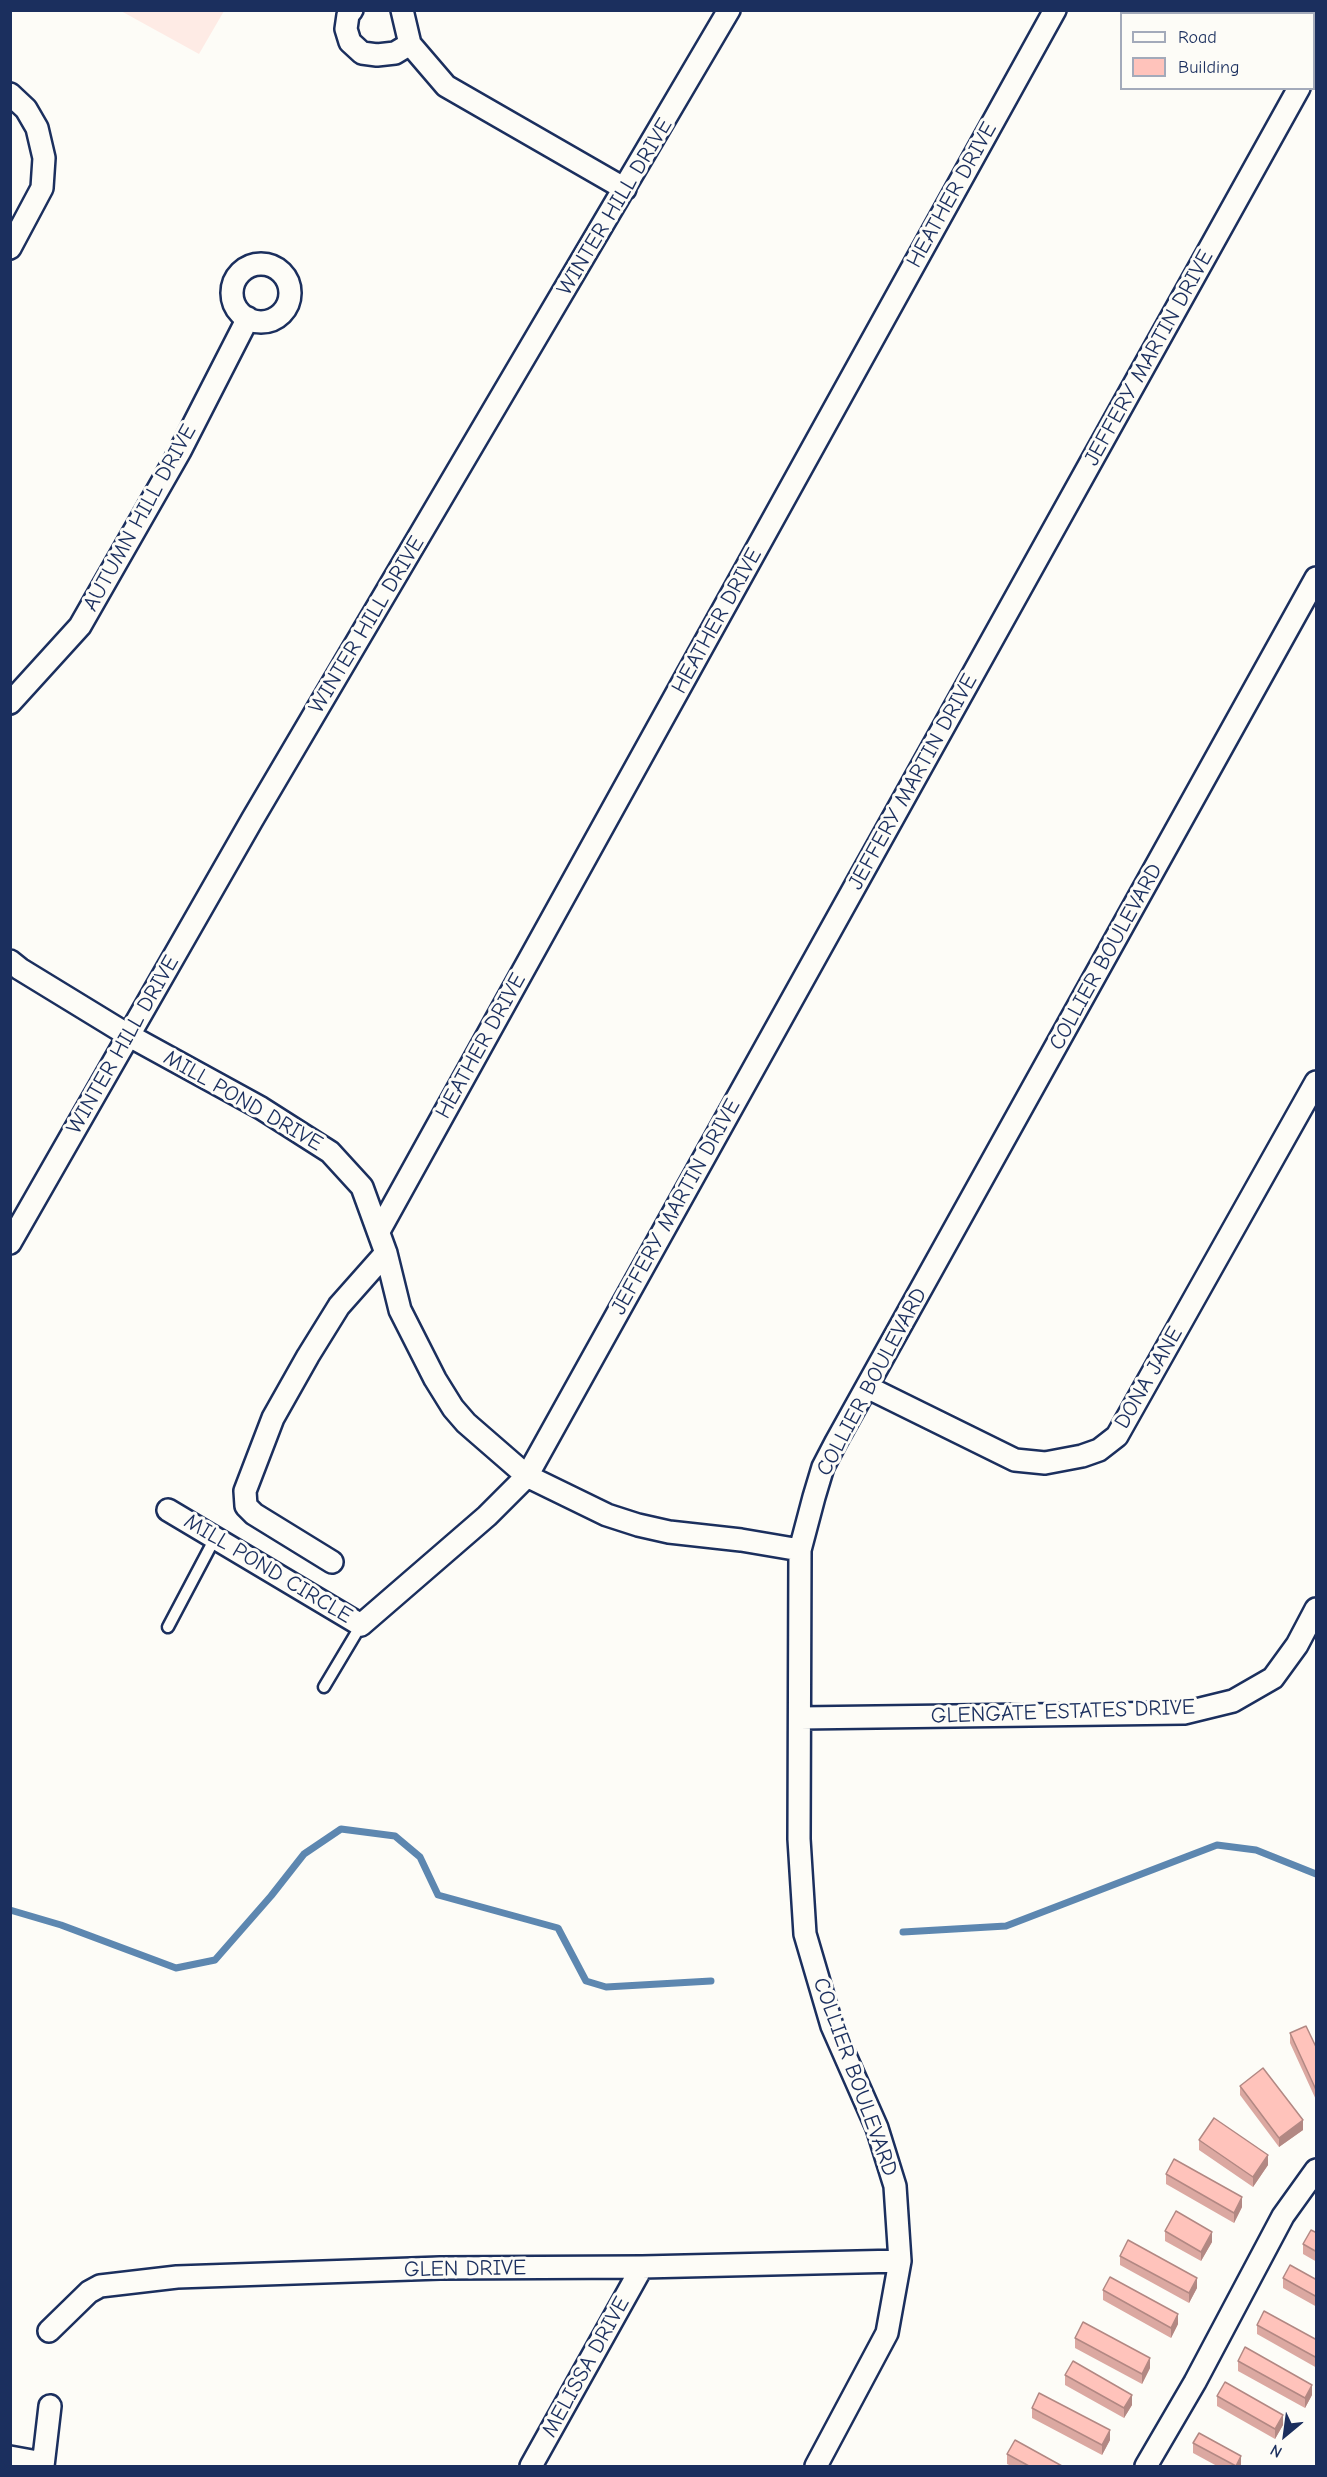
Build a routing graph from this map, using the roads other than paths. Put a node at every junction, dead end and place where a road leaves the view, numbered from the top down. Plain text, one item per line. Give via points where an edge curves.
1 (352, 10) edge
2 (402, 10) edge
3 (729, 10) edge
4 (1055, 10) edge
5 (410, 45) junction
6 (1298, 90) edge
7 (10, 94) edge
8 (625, 189) junction
9 (10, 248) edge
10 (248, 318) dead end
11 (1317, 578) edge
12 (10, 703) edge
13 (10, 961) edge
14 (128, 1035) junction
15 (1317, 1082) edge
16 (379, 1231) junction
17 (10, 1243) edge
18 (386, 1253) junction
19 (867, 1387) junction
20 (527, 1476) junction
21 (168, 1510) dead end
22 (215, 1538) junction
23 (800, 1550) junction
24 (332, 1562) dead end
25 (1317, 1609) edge
26 (361, 1625) junction
27 (168, 1627) dead end
28 (324, 1687) dead end
29 (800, 1718) junction
30 (1317, 2170) edge
31 (900, 2261) junction
32 (642, 2267) junction
33 (49, 2331) dead end
34 (50, 2406) dead end
35 (10, 2457) edge
36 (43, 2465) edge
37 (531, 2466) edge
38 (816, 2466) edge
39 (1146, 2466) edge

1 - 5 street via 346,29 350,42 362,53 394,53
2 - 5 street
3 - 8 street, WINTER HILL DRIVE
4 - 16 street, HEATHER DRIVE
5 - 8 street via 446,86
6 - 20 street, JEFFERY MARTIN DRIVE
7 - 9 street via 26,109 37,128 44,158 42,188
8 - 14 street, WINTER HILL DRIVE
10 - 12 street, AUTUMN HILL DRIVE via 180,451 80,626
11 - 19 street, COLLIER BOULEVARD
13 - 14 street, MILL POND DRIVE
14 - 16 street, MILL POND DRIVE via 261,1108 330,1152 362,1187
14 - 17 street, WINTER HILL DRIVE
15 - 19 street, DONA JANE via 1117,1436 1099,1450 1044,1463 1014,1460
16 - 18 street, MILL POND DRIVE
18 - 20 street, MILL POND DRIVE via 400,1310 453,1408
18 - 24 street via 339,1306 308,1356 273,1418 245,1491 246,1506 254,1514
19 - 23 street, COLLIER BOULEVARD via 823,1467
20 - 23 street, MILL POND DRIVE via 638,1525
20 - 26 street, MILL POND CIRCLE via 487,1516
21 - 22 street, MILL POND CIRCLE
22 - 26 street, MILL POND CIRCLE
22 - 27 lane
23 - 29 street, COLLIER BOULEVARD
25 - 29 street, GLENGATE ESTATES DRIVE via 1273,1678 1233,1701 1184,1713
26 - 28 lane
29 - 31 street, COLLIER BOULEVARD via 799,1839 806,1934 832,2026 878,2128 895,2186
30 - 39 street via 1283,2216
31 - 32 street, GLEN DRIVE
31 - 38 street, COLLIER BOULEVARD via 887,2334
32 - 33 street, GLEN DRIVE via 440,2268 166,2278 100,2286
32 - 37 street, MELISSA DRIVE
34 - 36 street
35 - 36 street

